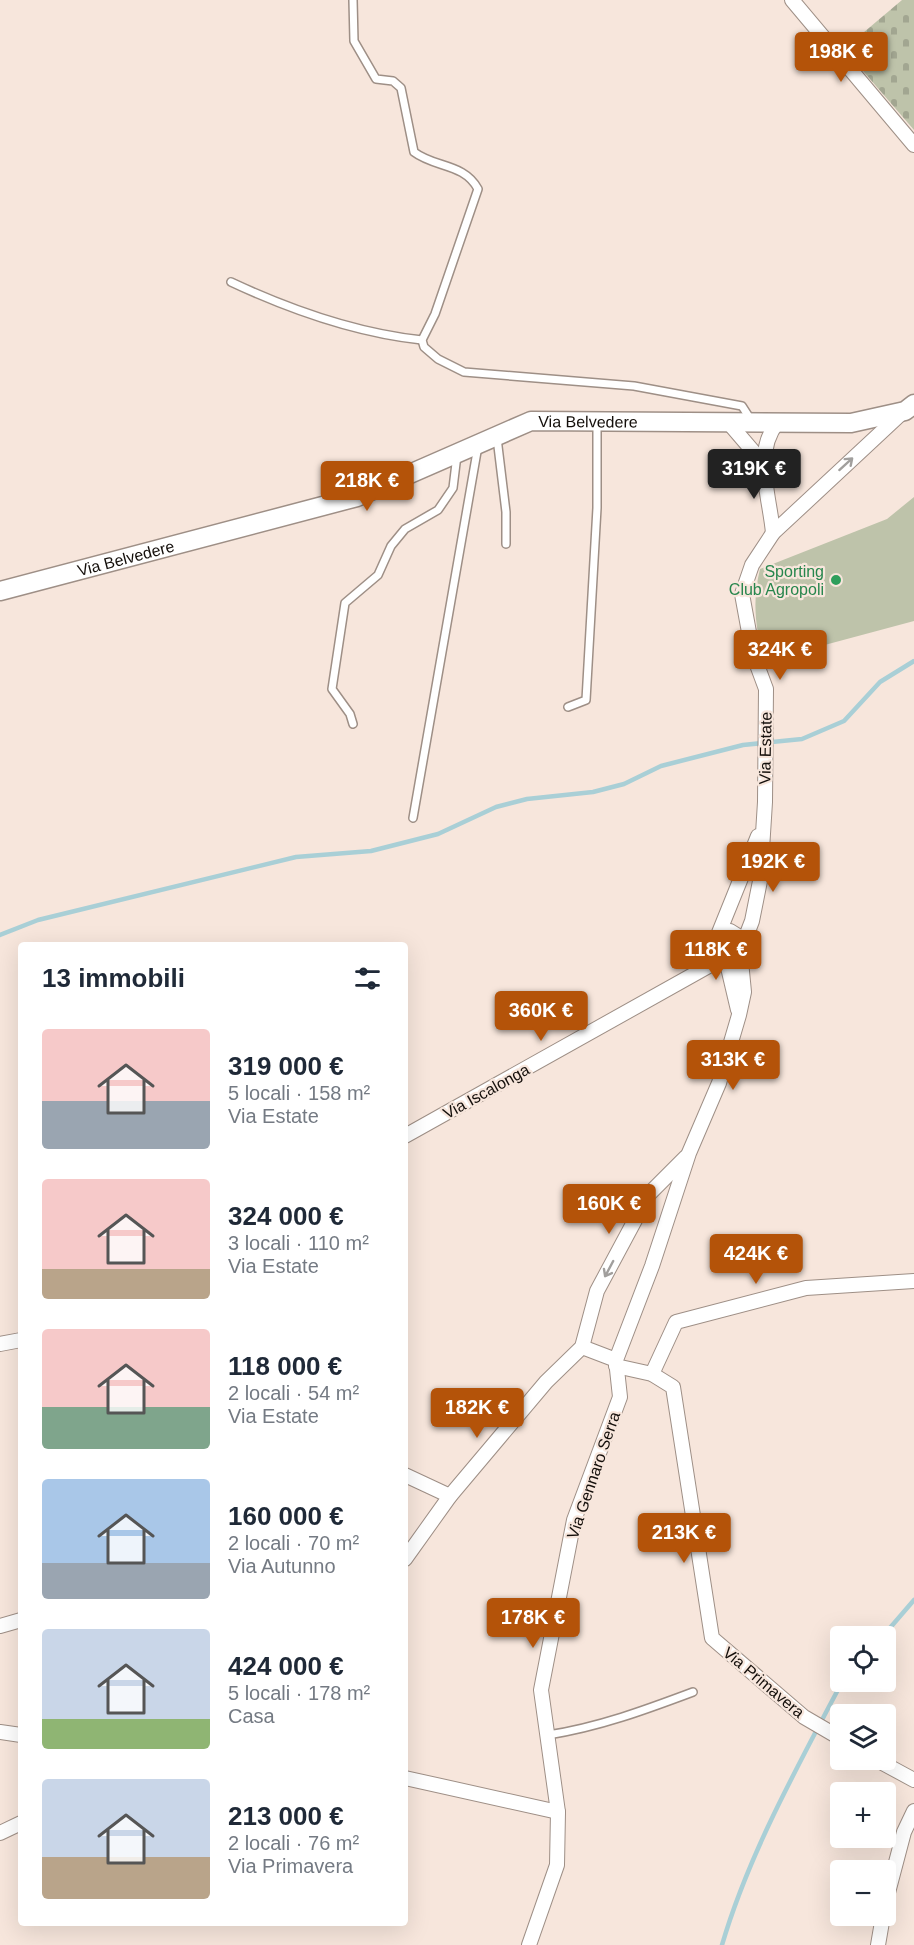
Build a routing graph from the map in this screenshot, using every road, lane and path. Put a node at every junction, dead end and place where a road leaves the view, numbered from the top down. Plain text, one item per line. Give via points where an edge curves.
1 (353, 0) edge
2 (792, 0) edge
3 (914, 145) edge
4 (231, 282) dead end
5 (422, 340) junction
6 (909, 408) edge
7 (597, 421) junction
8 (728, 422) junction
9 (753, 423) junction
10 (777, 423) junction
11 (496, 436) junction
12 (479, 444) junction
13 (458, 453) junction
14 (764, 464) junction
15 (773, 533) junction
16 (506, 544) dead end
17 (0, 591) edge
18 (568, 707) dead end
19 (353, 724) dead end
20 (413, 818) dead end
21 (761, 829) junction
22 (716, 940) junction
23 (741, 950) junction
24 (724, 959) junction
25 (693, 976) junction
26 (739, 1015) junction
27 (408, 1134) edge
28 (689, 1154) junction
29 (914, 1281) edge
30 (18, 1341) edge
31 (0, 1344) edge
32 (582, 1347) junction
33 (616, 1363) junction
34 (652, 1374) junction
35 (408, 1476) edge
36 (450, 1496) junction
37 (408, 1555) edge
38 (18, 1621) edge
39 (0, 1626) edge
40 (693, 1692) dead end
41 (0, 1732) edge
42 (830, 1732) edge
43 (18, 1735) edge
44 (548, 1735) junction
45 (896, 1770) edge
46 (408, 1779) edge
47 (914, 1780) edge
48 (914, 1811) edge
49 (558, 1812) junction
50 (18, 1824) edge
51 (0, 1833) edge
52 (896, 1862) edge
53 (881, 1926) edge
54 (529, 1945) edge
55 (878, 1945) edge

1 - 5 lane via 354,41 376,79 393,81 401,88 414,152 425,161 459,169 472,178 478,189 435,314
2 - 3 street
4 - 5 lane via 338,322 392,337
5 - 9 lane via 424,347 438,358 464,372 634,386 742,406
6 - 10 street, Via Belvedere via 851,423
15 -> 6 street, Via Estate
7 - 8 street, Via Belvedere
7 - 11 street, Via Belvedere via 531,421
7 - 18 lane via 597,508 586,700
8 - 9 street, Via Belvedere
8 - 14 street
9 - 10 street, Via Belvedere
10 - 14 street via 768,435
11 - 12 street, Via Belvedere
11 - 16 lane
12 - 13 street, Via Belvedere
12 - 20 lane
13 - 17 street, Via Belvedere via 357,497
13 - 19 lane via 453,488 438,510 405,529 390,546 378,575 345,603 332,689
14 - 15 street
15 - 21 street, Via Estate via 752,565 742,594 753,654 766,689 765,802
21 - 22 street, Via Estate
21 - 23 street, Via Estate via 760,881
22 - 23 street via 726,931 735,933 741,940
22 - 24 street via 717,954
22 - 25 street, Via Iscalonga
23 - 24 street via 734,958
23 - 26 street, Via Estate via 744,992
24 - 25 street, Via Iscalonga
24 - 26 street, Via Estate
25 - 27 street, Via Iscalonga
26 - 28 street, Via Estate via 719,1083
28 -> 32 street via 649,1194 597,1291
28 - 33 street, Via Gennaro Serra
29 - 34 street via 806,1288 676,1322
30 - 31 street
32 - 33 street, Via Primavera
32 - 36 street via 546,1382
33 - 34 street, Via Primavera
33 - 44 street, Via Gennaro Serra via 620,1397 574,1520 541,1690
34 - 42 street, Via Primavera via 673,1387 712,1638 808,1720
35 - 36 street
36 - 37 street
38 - 39 street
40 - 44 lane via 594,1726
41 - 43 street
44 - 49 street, Via Gennaro Serra
45 - 47 street
46 - 49 street
48 - 52 street
49 - 54 street, Via Gennaro Serra via 557,1865
50 - 51 street
53 - 55 street

